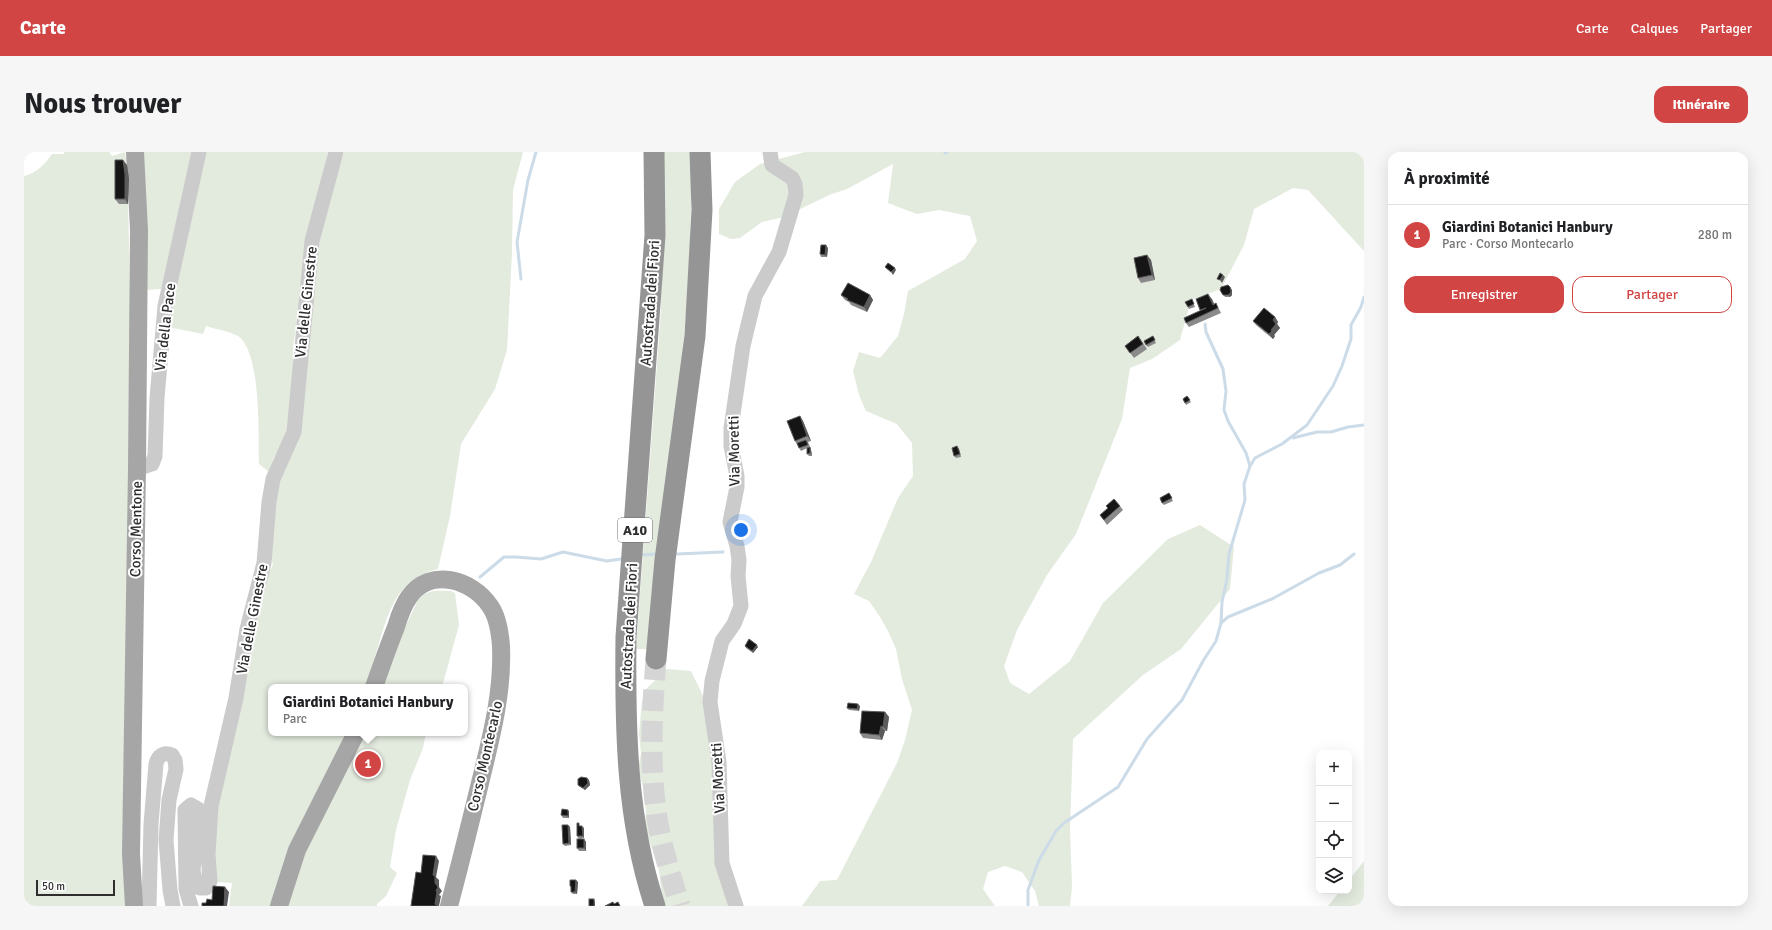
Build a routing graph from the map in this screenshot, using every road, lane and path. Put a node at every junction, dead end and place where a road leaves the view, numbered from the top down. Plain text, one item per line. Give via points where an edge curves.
1 (135, 152) edge
2 (199, 152) edge
3 (336, 152) edge
4 (654, 152) edge
5 (700, 152) edge
6 (770, 152) edge
7 (137, 469) junction
8 (656, 659) tunnel mouth
9 (375, 684) edge
10 (354, 736) edge
11 (134, 906) edge
12 (149, 906) edge
13 (173, 906) edge
14 (191, 906) edge
15 (279, 906) edge
16 (449, 906) edge
17 (655, 906) edge
18 (736, 906) edge

1 - 7 main road, Corso Mentone via 139,230
2 - 7 street, Via della Pace via 165,306 155,456 152,464
3 - 14 street, Via delle Ginestre via 312,241 294,432 273,479 264,563 247,629 236,698 211,806 208,854 210,881 206,888 197,886 193,871 198,809 191,805 185,810 186,889
4 - 17 highway, Autostrada dei Fiori / A10 via 654,235 626,637 625,696 631,798 639,844
5 - 8 highway, Autostrada dei Fiori / A10 via 702,210 695,336 665,560
6 - 18 street, Via Moretti via 772,165 792,178 796,184 796,195 779,252 755,296 743,346 731,428 737,486 730,522 738,553 741,606 734,624 722,641 712,681 710,702 719,762 722,863
7 - 11 main road, Corso Mentone via 131,854
9 - 16 main road, Corso Montecarlo via 408,598 422,584 440,579 462,583 490,606 495,616 501,646 496,719
10 - 15 main road via 297,850
12 - 13 street via 151,824 156,764 161,755 168,754 172,755 176,764 169,800 166,840

